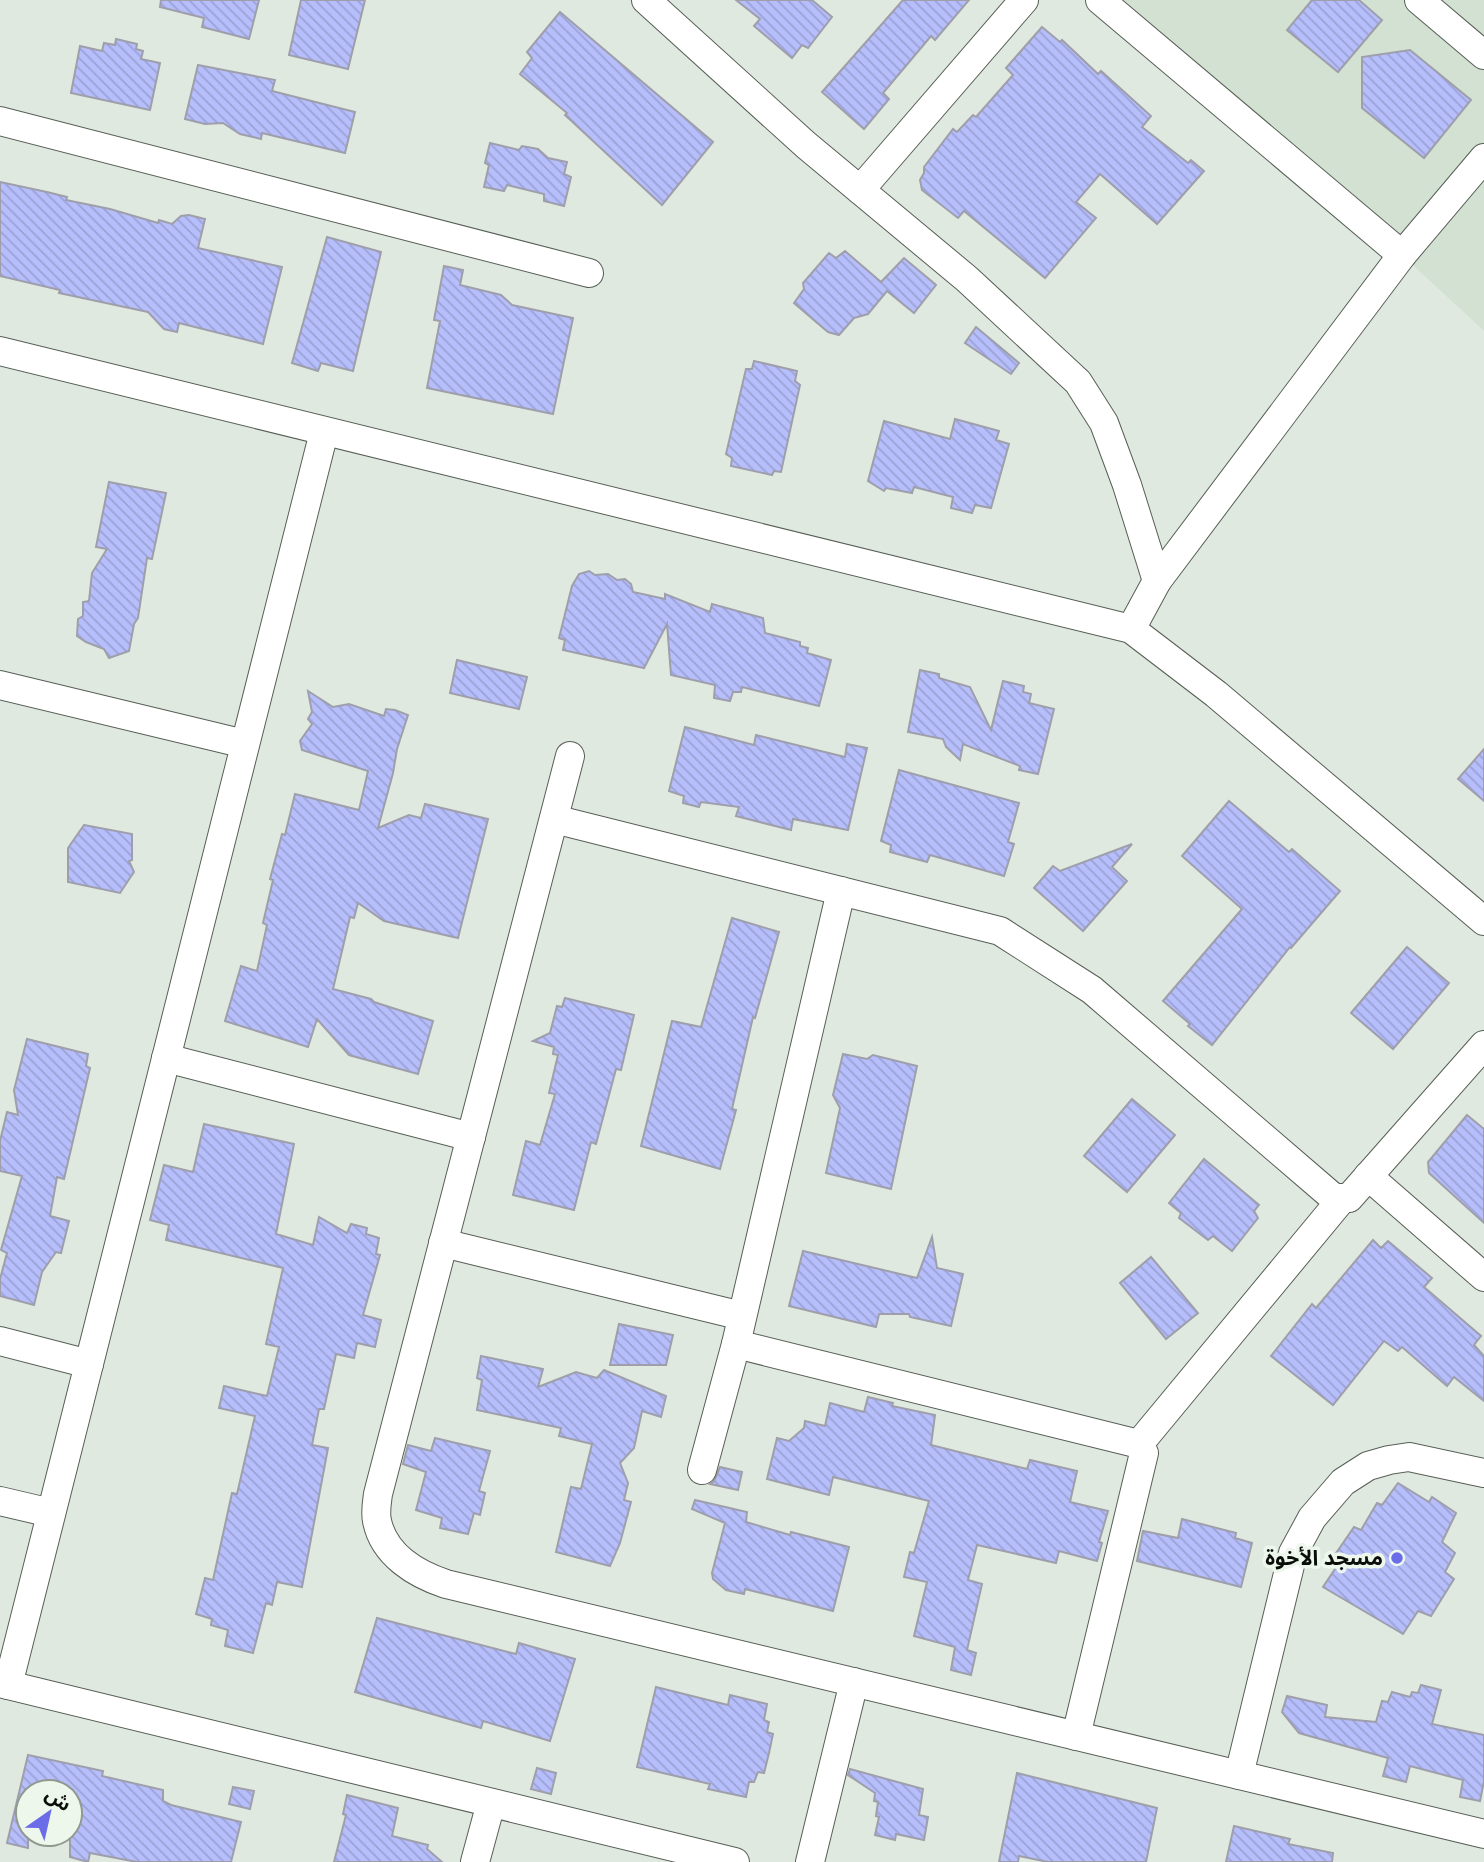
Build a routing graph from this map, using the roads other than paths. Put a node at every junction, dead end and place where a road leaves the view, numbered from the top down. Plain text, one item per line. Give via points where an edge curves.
1 (646, 0) edge
2 (1024, 0) edge
3 (1100, 0) edge
4 (1419, 0) edge
5 (1484, 55) edge
6 (0, 121) edge
7 (1484, 158) edge
8 (860, 191) junction
9 (1402, 255) junction
10 (589, 273) dead end
11 (0, 351) edge
12 (324, 432) junction
13 (1157, 581) junction
14 (1131, 629) junction
15 (0, 685) edge
16 (245, 744) junction
17 (570, 756) dead end
18 (554, 819) junction
19 (841, 891) junction
20 (1484, 920) edge
21 (1484, 1045) edge
22 (166, 1058) junction
23 (471, 1137) junction
24 (1368, 1176) junction
25 (1341, 1200) junction
26 (443, 1243) junction
27 (1484, 1277) edge
28 (742, 1316) junction
29 (0, 1341) edge
30 (736, 1344) junction
31 (89, 1364) junction
32 (1139, 1444) junction
33 (702, 1470) dead end
34 (1484, 1473) edge
35 (0, 1501) edge
36 (51, 1513) junction
37 (854, 1682) junction
38 (4, 1684) edge
39 (1076, 1736) junction
40 (1239, 1775) junction
41 (491, 1802) junction
42 (1484, 1834) edge
43 (475, 1862) edge
44 (735, 1862) edge
45 (810, 1862) edge

1 - 8 street
2 - 8 street
3 - 9 street
4 - 5 street
6 - 10 street
7 - 9 street
8 - 13 street via 967,279 1078,382 1104,424
9 - 13 street
11 - 12 street
12 - 14 street
12 - 16 street
13 - 14 street
14 - 20 street via 1216,694
15 - 16 street
16 - 22 street
17 - 18 street
18 - 19 street
18 - 23 street
19 - 25 street via 1000,931 1092,990
19 - 28 street
21 - 24 street
22 - 23 street
22 - 31 street
23 - 26 street
24 - 25 street via 1349,1198
24 - 27 street
25 - 32 street
26 - 28 street
26 - 37 street via 378,1494 376,1518 383,1539 404,1563 446,1584
28 - 30 street
29 - 31 street
30 - 32 street
30 - 33 street
31 - 36 street
32 - 39 street via 1144,1453
34 - 40 street via 1409,1457 1368,1465 1343,1482 1312,1518 1293,1553
35 - 36 street
36 - 38 street
37 - 39 street
37 - 45 street
38 - 41 street
39 - 40 street
40 - 42 street
41 - 43 street
41 - 44 street

